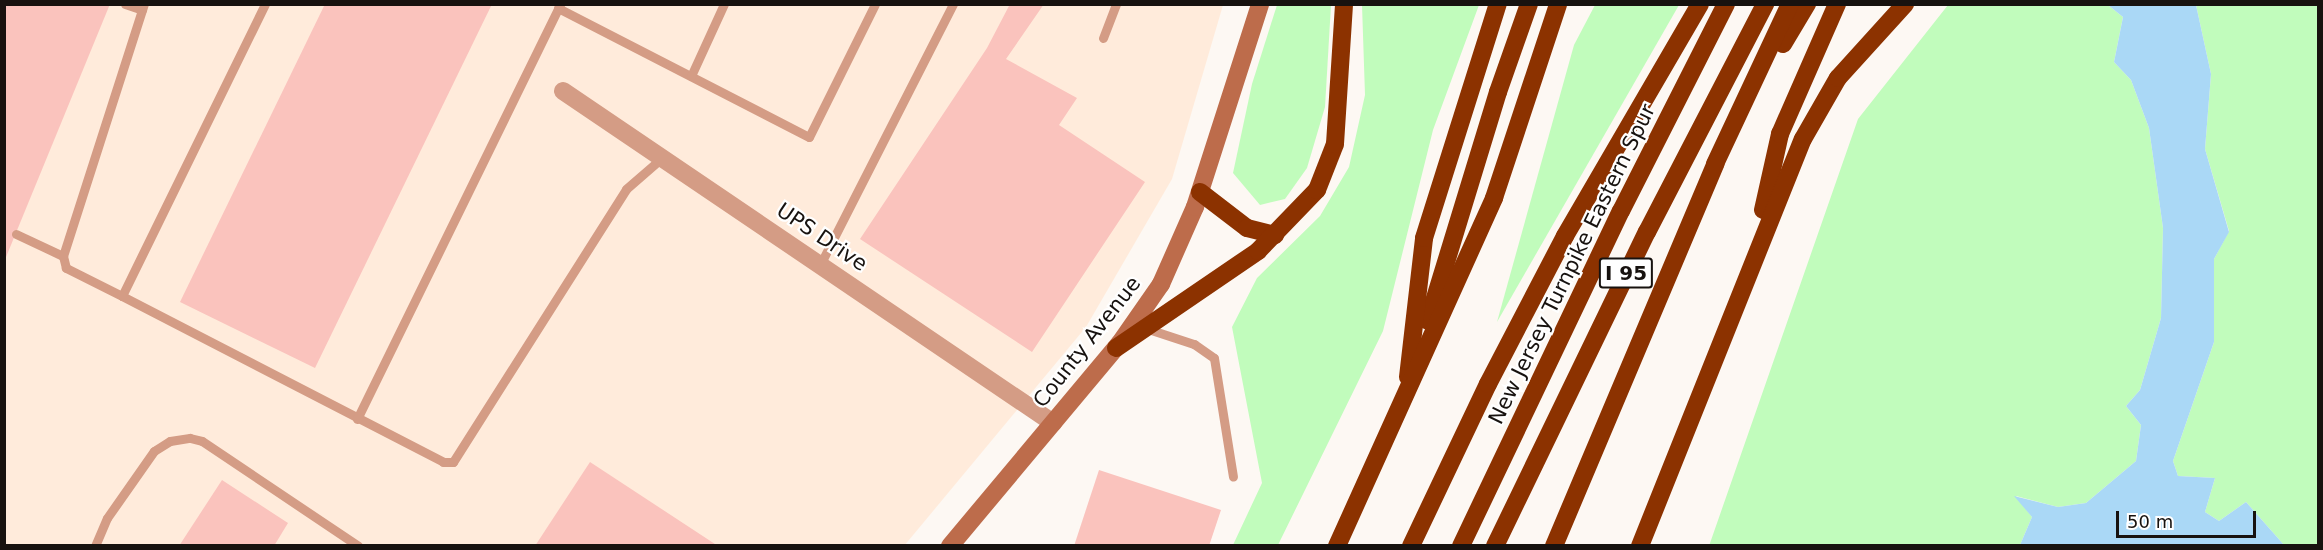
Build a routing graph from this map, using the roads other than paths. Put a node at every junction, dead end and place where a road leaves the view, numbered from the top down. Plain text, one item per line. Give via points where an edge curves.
1 (124, 4) edge
2 (265, 4) edge
3 (723, 4) edge
4 (876, 4) edge
5 (953, 4) edge
6 (1116, 4) edge
7 (1260, 4) edge
8 (1344, 4) edge
9 (1498, 4) edge
10 (1529, 4) edge
11 (1558, 4) edge
12 (1700, 4) edge
13 (1726, 4) edge
14 (1765, 4) edge
15 (1790, 4) edge
16 (1807, 4) edge
17 (1837, 4) edge
18 (1905, 4) edge
19 (559, 6) edge
20 (143, 7) edge
21 (1103, 38) dead end
22 (691, 76) junction
23 (563, 91) dead end
24 (663, 158) junction
25 (1200, 192) junction
26 (16, 234) dead end
27 (1275, 235) junction
28 (1684, 242) junction
29 (63, 256) junction
30 (821, 263) junction
31 (1750, 264) junction
32 (122, 296) junction
33 (1141, 326) junction
34 (1116, 348) joint
35 (1406, 395) junction
36 (357, 419) junction
37 (1053, 423) junction
38 (1233, 476) dead end
39 (95, 546) edge
40 (358, 546) edge
41 (950, 546) edge
42 (1337, 546) edge
43 (1411, 546) edge
44 (1461, 546) edge
45 (1495, 546) edge
46 (1554, 546) edge
47 (1640, 546) edge

1 - 20 lane
2 - 32 lane
3 - 22 lane
4 - 22 lane via 809,136
5 - 30 lane
6 - 21 lane
7 - 25 main road, County Avenue
8 - 27 highway via 1340,96 1330,161 1305,206
9 - 35 highway via 1424,238
10 - 35 highway via 1498,92
11 - 35 highway via 1494,198
12 - 43 highway via 1565,236 1488,384
13 - 44 highway, New Jersey Turnpike Eastern Spur / I 95 via 1584,286
14 - 45 highway, I 95 via 1634,259
15 - 28 highway via 1715,164
16 - 28 highway
17 - 31 highway via 1779,134
18 - 31 highway via 1868,42 1826,98 1794,160
19 - 22 lane
19 - 36 lane
20 - 29 lane
23 - 24 street, UPS Drive
24 - 30 street, UPS Drive
24 - 36 lane via 626,189 453,462 443,462
25 - 27 highway via 1247,228
25 - 33 main road, County Avenue
26 - 29 lane
27 - 33 highway
28 - 46 highway
29 - 32 lane via 66,268
30 - 37 street, UPS Drive
31 - 47 highway
32 - 36 lane
33 - 34 highway
33 - 38 lane via 1194,344 1214,358
34 - 37 main road, County Avenue
35 - 42 highway
37 - 41 main road, County Avenue
39 - 40 lane via 107,518 154,450 170,441 190,438 202,441

